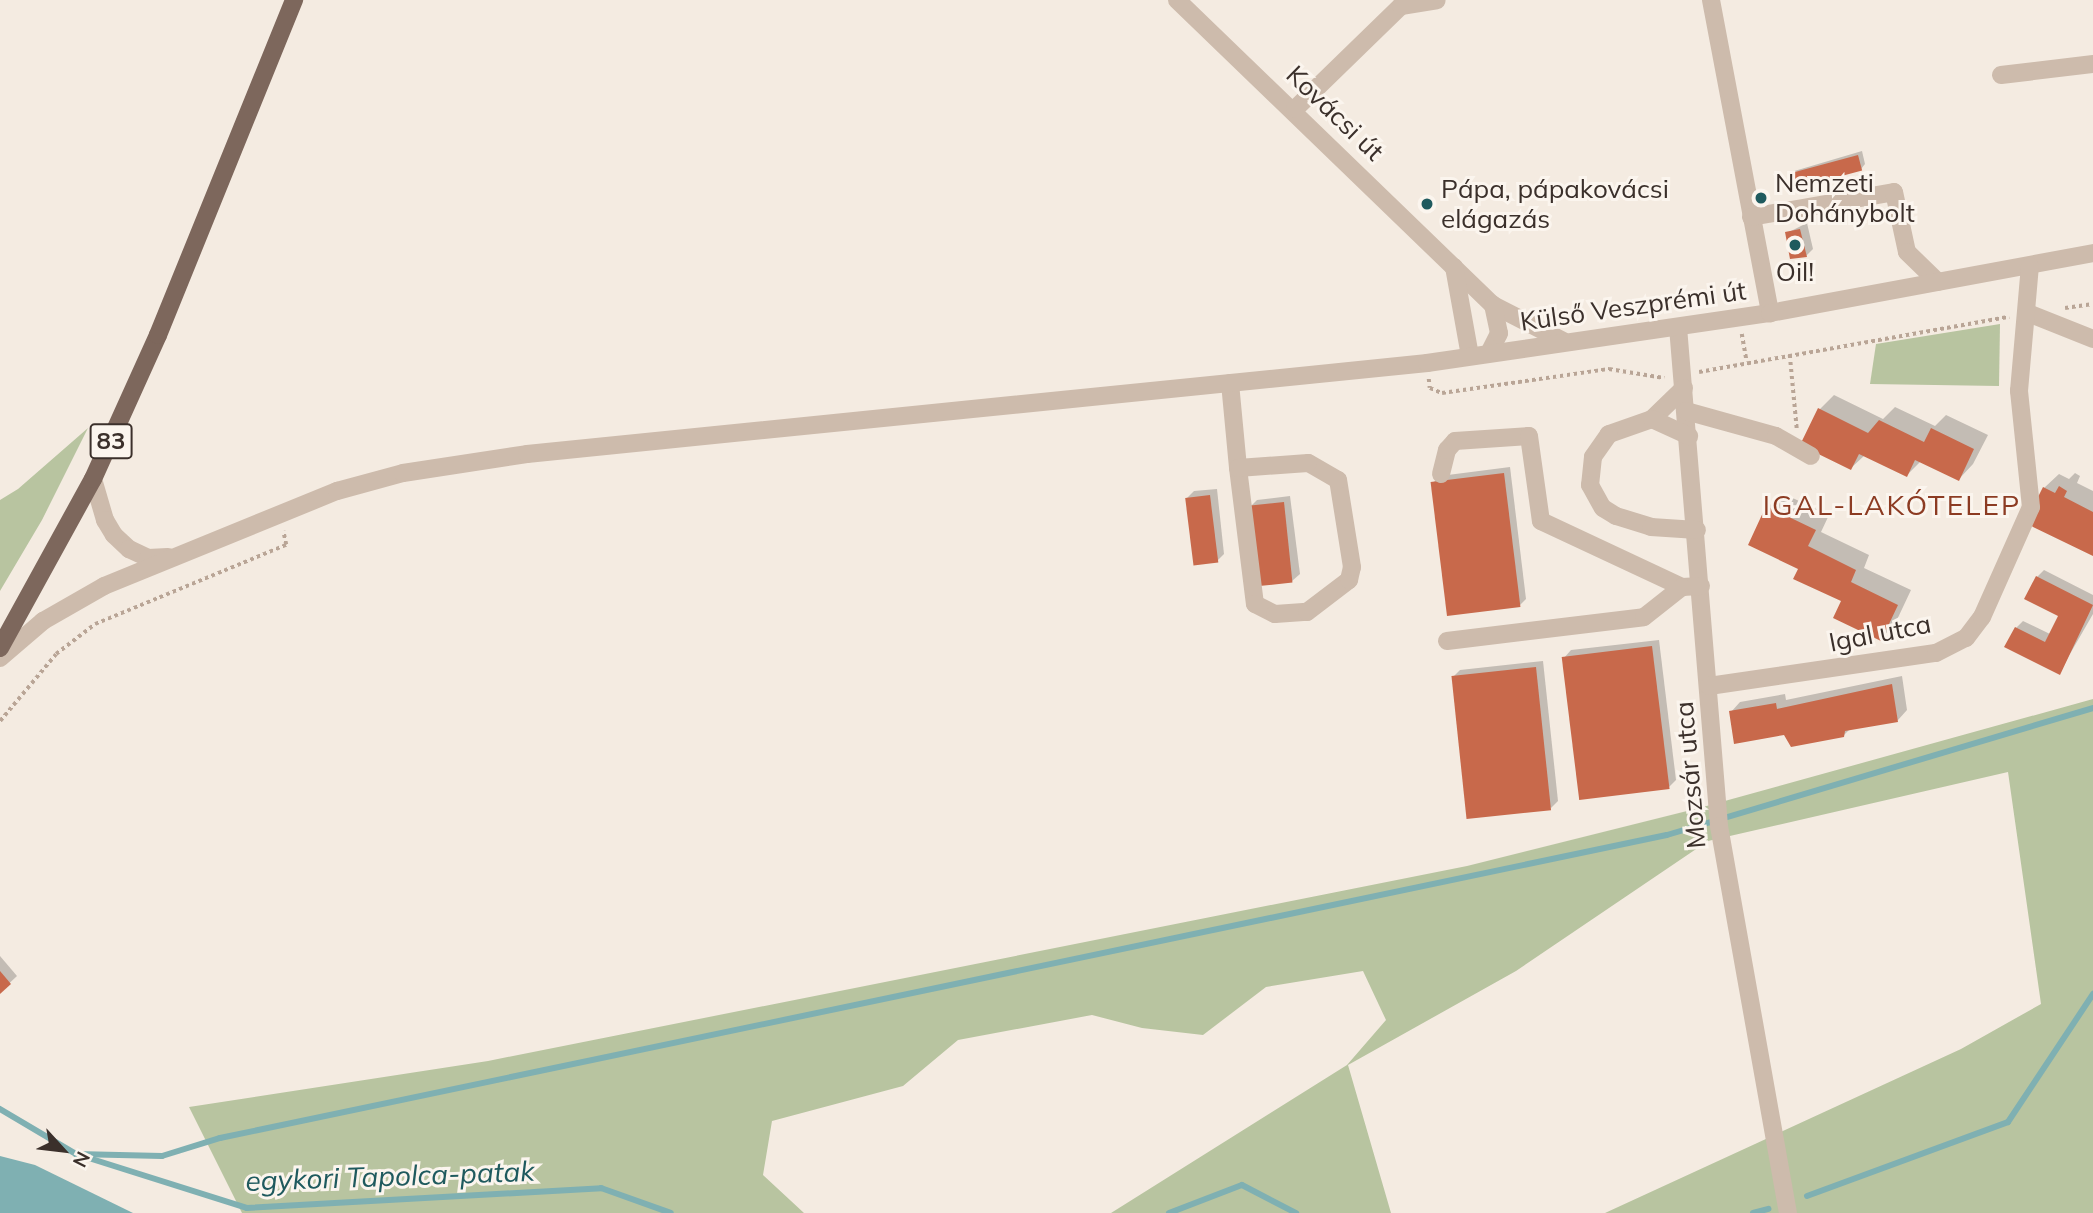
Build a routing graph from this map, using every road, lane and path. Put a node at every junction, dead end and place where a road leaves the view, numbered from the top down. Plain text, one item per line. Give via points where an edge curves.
1 (294, 0) edge
2 (1177, 0) edge
3 (1383, 0) edge
4 (1437, 0) edge
5 (1711, 0) edge
6 (1401, 6) junction
7 (2093, 64) edge
8 (2001, 75) dead end
9 (1295, 109) junction
10 (1751, 217) junction
11 (2093, 253) edge
12 (2030, 266) junction
13 (1454, 267) junction
14 (1938, 282) junction
15 (2093, 304) edge
16 (1493, 305) junction
17 (1770, 313) junction
18 (2028, 313) junction
19 (1739, 318) junction
20 (1678, 327) junction
21 (2093, 339) edge
22 (1566, 342) junction
23 (1489, 353) junction
24 (1790, 355) junction
25 (1469, 356) junction
26 (1747, 362) junction
27 (1427, 363) junction
28 (1684, 382) junction
29 (1230, 383) junction
30 (1686, 411) junction
31 (1652, 419) junction
32 (1689, 436) junction
33 (1805, 452) joint
34 (1238, 468) junction
35 (1441, 474) dead end
36 (93, 479) junction
37 (278, 515) junction
38 (1697, 530) junction
39 (175, 557) junction
40 (1701, 586) junction
41 (1682, 587) junction
42 (1447, 641) dead end
43 (0, 648) edge
44 (0, 657) edge
45 (1709, 687) junction
46 (0, 721) edge
47 (1788, 1213) edge

1 - 36 main road, 83 via 158,335
2 - 9 street, Kovácsi út
3 - 6 street
4 - 6 street
5 - 10 street
6 - 9 street
7 - 8 street
9 - 13 street, Kovácsi út
10 - 14 street via 1894,192 1907,252
10 - 17 street
11 - 12 street, Külső Veszprémi út
12 - 14 street, Külső Veszprémi út
12 - 18 street, Igal utca
13 - 16 street, Kovácsi út
13 - 25 street
14 - 17 street, Külső Veszprémi út
15 - 18 path
16 - 22 street, Kovácsi út via 1529,328
16 - 23 street via 1499,333
17 - 19 street, Külső Veszprémi út
18 - 21 street
18 - 24 path
18 - 45 street, Igal utca via 2019,391 2031,507 1982,617 1966,638 1936,653 1880,664
19 - 20 street, Külső Veszprémi út
19 - 26 path
20 - 22 street, Külső Veszprémi út
20 - 28 street, Mozsár utca
22 - 23 street, Külső Veszprémi út
23 - 25 street, Külső Veszprémi út
24 - 26 path
24 - 33 path
25 - 27 street, Külső Veszprémi út
26 - 28 path
27 - 28 path via 1430,388 1442,393 1609,369
27 - 29 street, Külső Veszprémi út
28 - 30 street, Mozsár utca
28 - 31 street
29 - 34 street
29 - 37 street, Külső Veszprémi út via 527,454 403,473 337,491
30 - 32 street, Mozsár utca
30 - 33 street via 1776,436
31 - 32 street
31 - 38 street via 1625,425 1598,444 1589,472 1595,498 1603,508 1631,522
32 - 38 street, Mozsár utca
34 - 34 street via 1308,463 1338,480 1352,567 1349,580 1307,612 1275,614 1255,604
35 - 41 street via 1447,450 1455,441 1529,436 1541,521
36 - 39 street via 105,520 129,549 148,558
36 - 43 main road, 83
37 - 39 street, Külső Veszprémi út
37 - 46 path via 286,545 95,624 56,654
38 - 40 street, Mozsár utca
39 - 44 street, Külső Veszprémi út via 72,602
40 - 41 street
40 - 45 street, Mozsár utca
41 - 42 street via 1644,617
45 - 47 street, Mozsár utca via 1719,826

